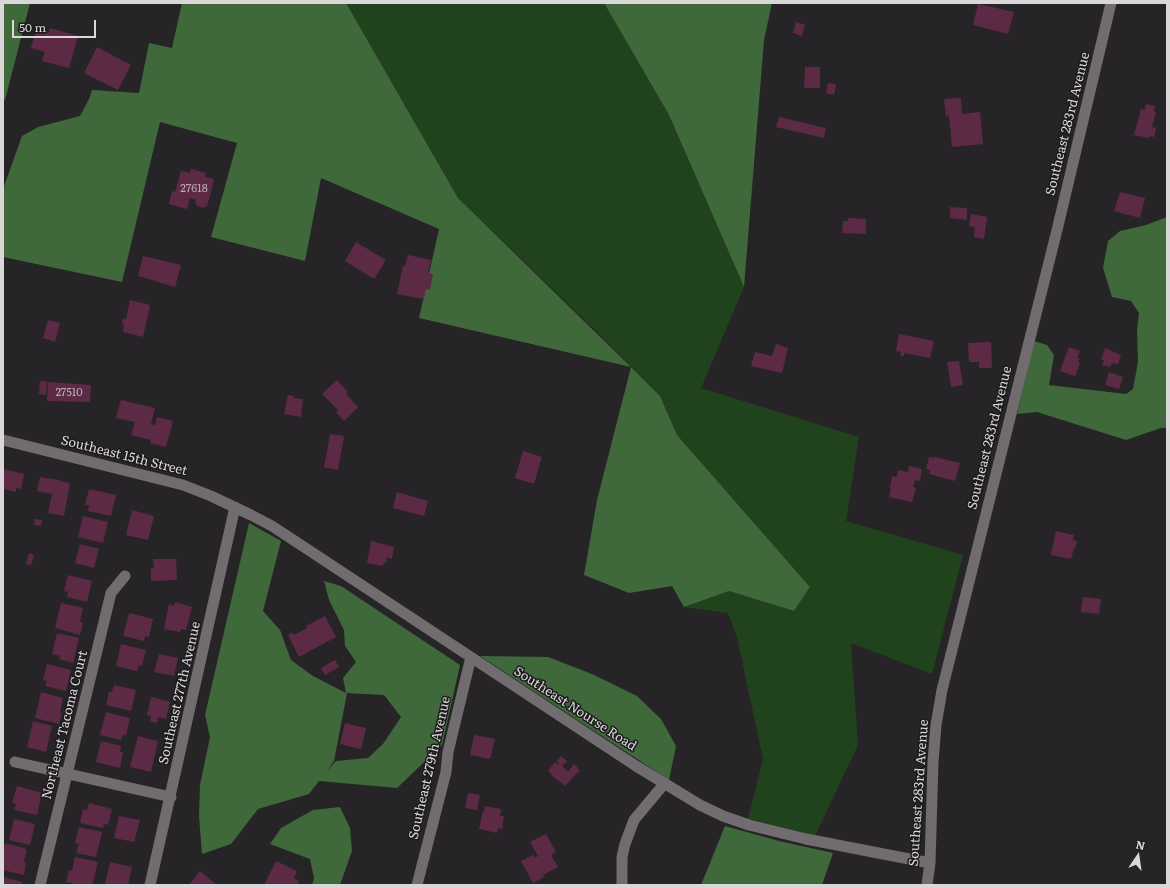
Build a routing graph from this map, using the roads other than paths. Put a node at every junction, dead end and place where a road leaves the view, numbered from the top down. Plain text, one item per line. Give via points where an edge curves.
1 (1112, 3) edge
2 (3, 440) edge
3 (236, 507) junction
4 (125, 576) dead end
5 (471, 657) junction
6 (16, 762) dead end
7 (67, 774) junction
8 (664, 784) junction
9 (171, 798) junction
10 (930, 863) junction
11 (40, 885) edge
12 (150, 885) edge
13 (417, 885) edge
14 (622, 885) edge
15 (927, 885) edge

1 - 10 street, Southeast 283rd Avenue via 942,690 933,762
2 - 3 street, Southeast 15th Street via 177,483
3 - 5 street, Southeast Nourse Road via 272,526
3 - 9 street, Southeast 277th Avenue
4 - 7 street, Northeast Tacoma Court via 111,593
5 - 8 street, Southeast Nourse Road
5 - 13 street, Southeast 279th Avenue via 448,752 446,772
6 - 7 street
7 - 9 street
7 - 11 street, Northeast Tacoma Court
8 - 10 street, Southeast Nourse Road via 723,816 750,825 806,839
8 - 14 street via 630,828 622,857
9 - 12 street, Southeast 277th Avenue
10 - 15 street, Southeast 283rd Avenue

